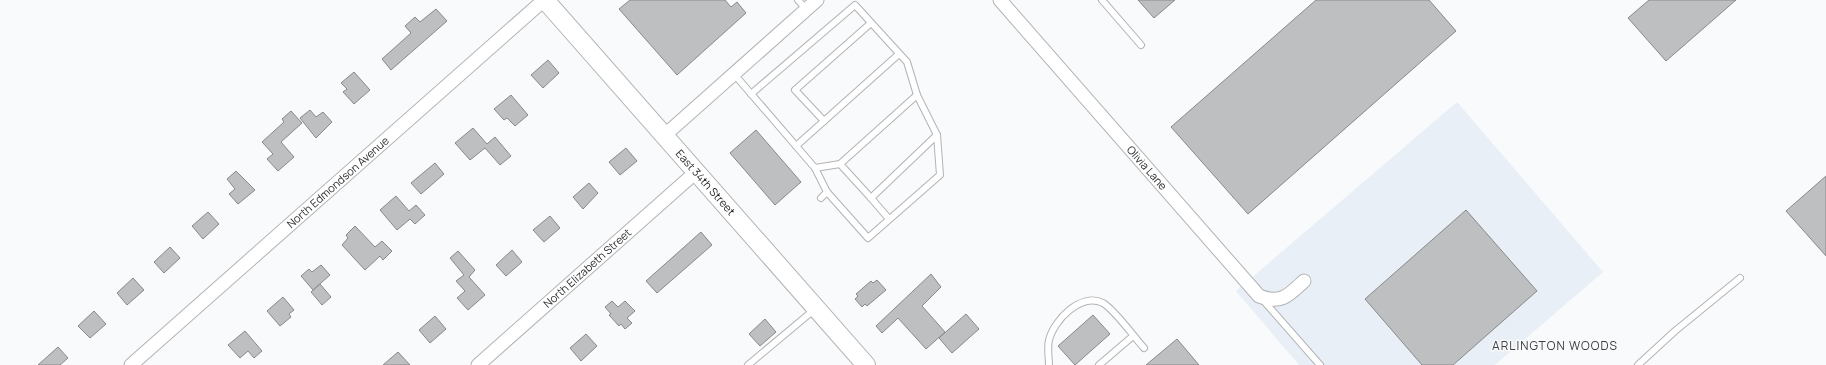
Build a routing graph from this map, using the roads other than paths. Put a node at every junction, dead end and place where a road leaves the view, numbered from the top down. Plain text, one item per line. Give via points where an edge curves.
1 (544, 0) edge
2 (817, 0) edge
3 (1000, 0) edge
4 (1102, 0) edge
5 (802, 5) edge
6 (871, 23) junction
7 (1142, 45) dead end
8 (900, 54) junction
9 (734, 74) junction
10 (752, 94) junction
11 (917, 95) junction
12 (824, 121) junction
13 (665, 135) junction
14 (938, 135) junction
15 (796, 146) junction
16 (840, 164) junction
17 (815, 168) junction
18 (696, 172) junction
19 (827, 192) junction
20 (821, 198) dead end
21 (871, 198) junction
22 (890, 219) junction
23 (1740, 278) dead end
24 (1304, 281) dead end
25 (1259, 296) junction
26 (816, 308) junction
27 (1133, 336) junction
28 (1144, 348) dead end
29 (132, 365) edge
30 (478, 365) edge
31 (748, 365) edge
32 (866, 365) edge
33 (1049, 365) edge
34 (1099, 365) edge
35 (1320, 365) edge
36 (1638, 365) edge

1 - 13 main road, East 34th Street
1 - 29 street, North Edmondson Avenue
2 - 5 street
3 - 25 street, Olivia Lane
4 - 7 lane
5 - 9 street
6 - 8 lane
6 - 10 lane via 855,5
6 - 12 lane via 795,90
8 - 11 lane via 907,62
8 - 12 lane
9 - 10 lane
9 - 13 street
10 - 15 lane
11 - 14 lane
11 - 16 lane
12 - 15 lane
13 - 18 main road, East 34th Street
14 - 21 lane
14 - 22 lane via 940,175
15 - 17 lane
16 - 17 lane
16 - 21 lane
17 - 19 lane
18 - 26 main road, East 34th Street
18 - 30 street, North Elizabeth Street
19 - 20 lane
19 - 22 lane via 868,238
21 - 22 lane
23 - 36 lane
24 - 25 street via 1283,298 1274,300
25 - 35 lane
26 - 31 lane
26 - 32 main road, East 34th Street
27 - 28 lane
27 - 33 lane via 1103,303 1090,300 1077,304 1058,323 1049,341
27 - 34 lane

